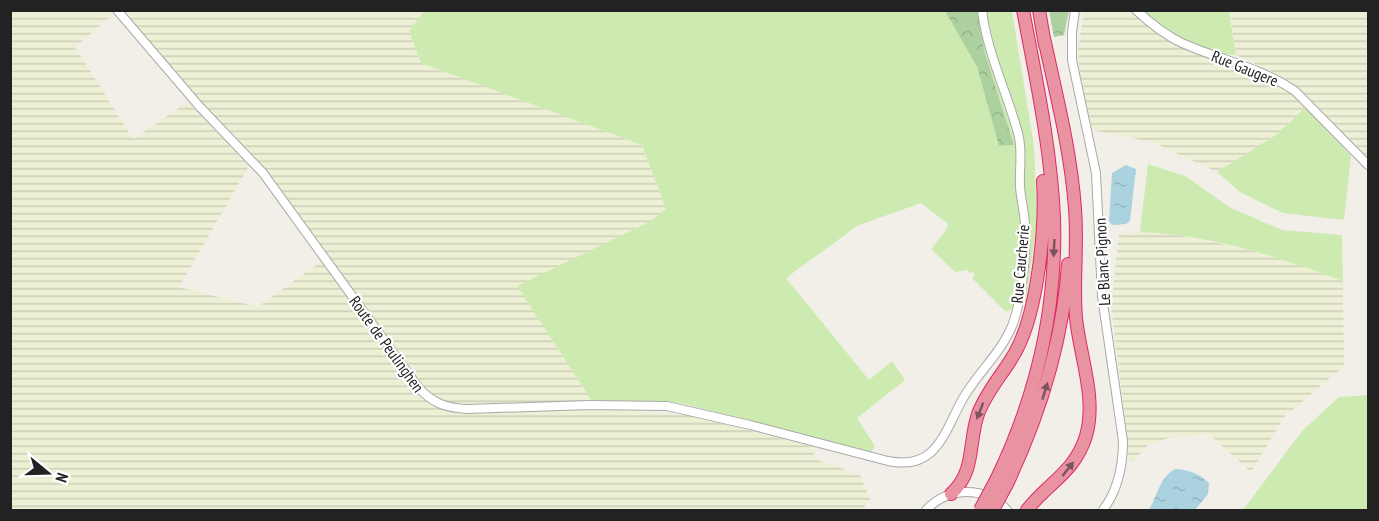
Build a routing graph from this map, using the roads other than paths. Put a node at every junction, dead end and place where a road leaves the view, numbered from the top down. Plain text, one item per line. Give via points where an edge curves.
1 (117, 10) edge
2 (982, 10) edge
3 (1023, 10) edge
4 (1039, 10) edge
5 (1075, 10) edge
6 (1136, 10) edge
7 (1044, 38) junction
8 (1030, 44) junction
9 (1368, 165) edge
10 (888, 461) joint
11 (1002, 481) junction
12 (951, 494) junction
13 (926, 510) edge
14 (980, 510) edge
15 (993, 510) edge
16 (1007, 510) edge
17 (1027, 510) edge
18 (1103, 510) edge

1 - 10 street, Route de Peulinghen via 263,173 418,387 436,403 467,409 667,406
2 - 10 street, Rue Caucherie via 1021,147 1020,186 1026,237 1016,311 1006,338 966,394 939,445 919,459
3 - 8 highway
4 - 7 highway
5 - 18 street, Le Blanc Pignon via 1072,60 1096,173 1102,296 1123,441 1117,483
6 - 9 street, Rue Gaugere via 1181,43 1253,68 1285,84
11 -> 7 highway via 1028,439 1047,384 1067,282 1067,200
17 -> 7 highway via 1074,462 1085,438 1089,416 1076,319 1072,176
8 -> 11 highway via 1050,173 1053,265 1035,381
8 -> 12 highway via 1044,204 1032,303 1016,351 981,408 967,474
11 - 14 highway, bridge
11 - 15 highway, bridge
12 - 13 street
12 - 16 street via 982,494

